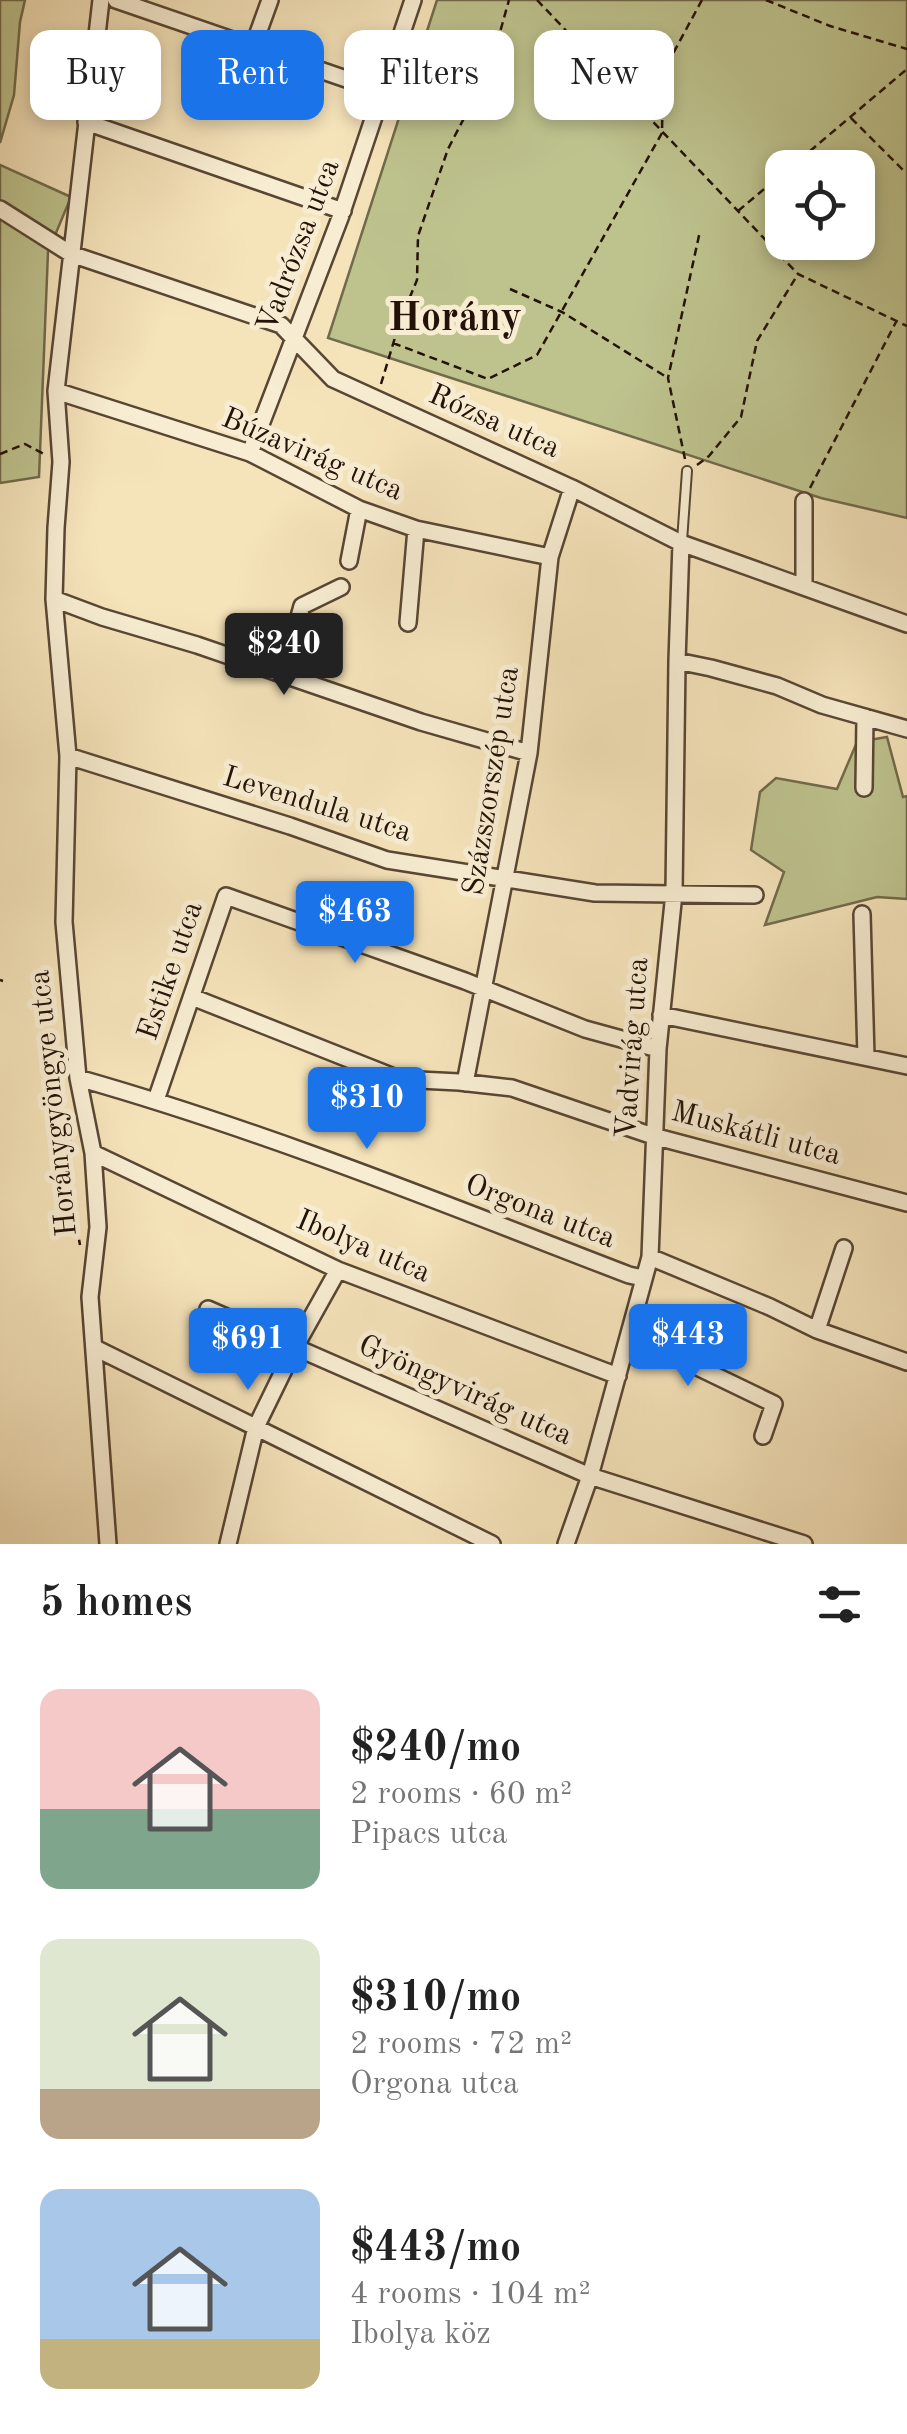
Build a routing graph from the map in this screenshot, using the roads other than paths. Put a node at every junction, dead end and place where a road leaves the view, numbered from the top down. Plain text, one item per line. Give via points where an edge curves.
1 (101, 0) edge
2 (116, 0) edge
3 (270, 0) edge
4 (413, 0) edge
5 (203, 30) edge
6 (259, 30) edge
7 (404, 30) edge
8 (374, 120) edge
9 (86, 122) junction
10 (0, 209) edge
11 (343, 211) junction
12 (71, 254) junction
13 (294, 337) junction
14 (56, 391) junction
15 (250, 453) junction
16 (687, 471) road end
17 (572, 488) junction
18 (804, 501) road end
19 (359, 509) junction
20 (416, 528) junction
21 (682, 544) junction
22 (550, 557) junction
23 (349, 561) dead end
24 (342, 587) dead end
25 (804, 587) junction
26 (54, 599) junction
27 (408, 624) dead end
28 (907, 624) edge
29 (677, 661) junction
30 (283, 674) junction
31 (866, 716) junction
32 (907, 728) edge
33 (528, 753) junction
34 (68, 756) junction
35 (864, 788) dead end
36 (505, 879) junction
37 (674, 893) junction
38 (755, 895) dead end
39 (862, 914) dead end
40 (483, 988) junction
41 (192, 997) junction
42 (661, 1016) junction
43 (658, 1049) junction
44 (866, 1058) junction
45 (907, 1066) edge
46 (78, 1078) junction
47 (464, 1082) junction
48 (156, 1100) junction
49 (654, 1136) junction
50 (93, 1153) junction
51 (907, 1204) edge
52 (844, 1248) dead end
53 (650, 1258) junction
54 (338, 1270) junction
55 (643, 1278) junction
56 (208, 1309) dead end
57 (817, 1330) junction
58 (629, 1334) junction
59 (295, 1347) junction
60 (96, 1348) junction
61 (907, 1362) edge
62 (618, 1376) junction
63 (256, 1427) junction
64 (764, 1436) dead end
65 (590, 1476) junction
66 (108, 1544) edge
67 (228, 1544) edge
68 (492, 1544) edge
69 (566, 1544) edge
70 (804, 1544) edge

1 - 9 street, Horánygyöngye utca
2 - 5 street
3 - 6 street
4 - 7 street, Vadrózsa utca
8 - 11 street, Vadrózsa utca
9 - 11 street
9 - 12 street, Horánygyöngye utca
10 - 12 street, Rózsa utca
11 - 13 street, Vadrózsa utca
12 - 13 street, Rózsa utca via 281,326
12 - 14 street, Horánygyöngye utca
13 - 15 street, Vadrózsa utca
13 - 17 street, Rózsa utca via 333,379
14 - 15 street, Búzavirág utca
14 - 26 street, Horánygyöngye utca via 61,462
15 - 19 street, Búzavirág utca
16 - 21 lane
17 - 21 street, Rózsa utca
17 - 22 street, Százszorszép utca
18 - 25 street
19 - 20 street, Búzavirág utca
19 - 23 street
20 - 22 street, Búzavirág utca
20 - 27 street
21 - 25 street, Rózsa utca
21 - 29 street, Vadvirág utca
22 - 33 street, Százszorszép utca
24 - 30 street via 302,606
25 - 28 street, Rózsa utca
26 - 30 street
26 - 34 street, Horánygyöngye utca
29 - 31 street
29 - 37 street, Vadvirág utca
30 - 33 street
31 - 32 street
31 - 35 street
33 - 36 street, Százszorszép utca
34 - 36 street, Levendula utca via 387,860
34 - 46 street, Horánygyöngye utca via 64,922
36 - 37 street, Levendula utca via 595,893
36 - 40 street, Százszorszép utca
37 - 38 street, Levendula utca
37 - 42 street, Vadvirág utca
39 - 44 street
40 - 41 street, Estike utca via 226,896
40 - 43 street, Estike utca via 585,1029
40 - 47 street, Százszorszép utca
41 - 47 street, Muskátli utca via 399,1079
41 - 48 street, Estike utca
42 - 43 street, Vadvirág utca
42 - 44 street
43 - 49 street, Vadvirág utca
44 - 45 street
46 - 48 street, Orgona utca
46 - 50 street, Horánygyöngye utca
47 - 49 street, Muskátli utca via 512,1088
48 - 55 street, Orgona utca
49 - 51 street, Muskátli utca
49 - 53 street, Vadvirág utca
50 - 54 street, Ibolya utca
50 - 60 street, Horánygyöngye utca via 98,1227 90,1297
52 - 57 street
53 - 55 street, Vadvirág utca
53 - 57 street, Orgona utca
54 - 59 street
54 - 62 street, Ibolya utca
55 - 58 street, Vadvirág utca
56 - 59 street, Gyöngyvirág utca
57 - 61 street, Orgona utca
58 - 62 street, Vadvirág utca
58 - 64 street via 774,1404
59 - 63 street
59 - 65 street, Gyöngyvirág utca
60 - 63 street
60 - 66 street, Horánygyöngye utca
62 - 65 street, Vadvirág utca
63 - 67 street
63 - 68 street
65 - 69 street, Vadvirág utca
65 - 70 street, Gyöngyvirág utca

